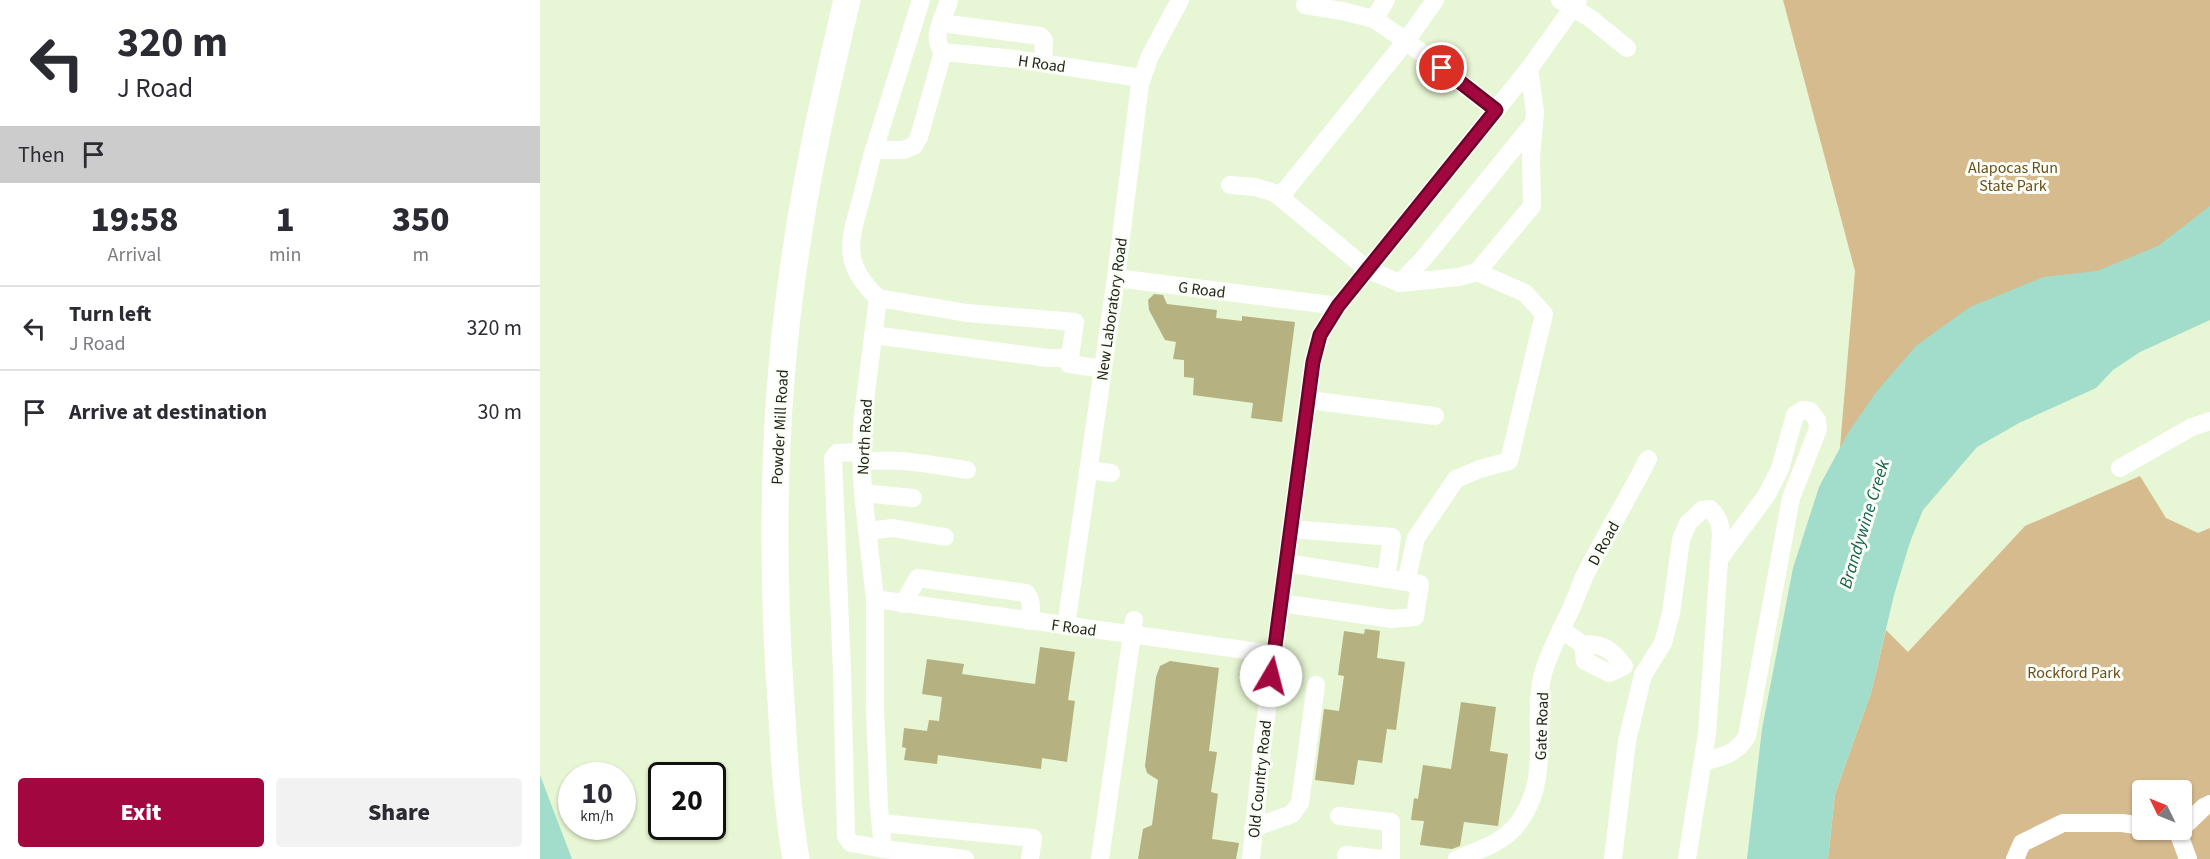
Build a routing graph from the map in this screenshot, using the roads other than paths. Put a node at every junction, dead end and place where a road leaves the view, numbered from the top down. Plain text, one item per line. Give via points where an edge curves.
1 (847, 0) edge
2 (921, 0) edge
3 (949, 0) edge
4 (1180, 0) edge
5 (1386, 0) edge
6 (1436, 0) edge
7 (1571, 2) edge
8 (1305, 6) dead end
9 (1374, 19) junction
10 (941, 22) junction
11 (1406, 40) junction
12 (1627, 48) dead end
13 (943, 52) junction
14 (1043, 63) junction
15 (1529, 69) junction
16 (1141, 78) junction
17 (1496, 110) junction
18 (1534, 123) junction
19 (874, 150) junction
20 (1230, 185) dead end
21 (1280, 197) junction
22 (1368, 270) junction
23 (1477, 272) junction
24 (1116, 278) junction
25 (1400, 283) junction
26 (878, 298) junction
27 (1288, 300) junction
28 (1338, 306) junction
29 (873, 335) junction
30 (1320, 335) junction
31 (1070, 358) junction
32 (1103, 369) junction
33 (1308, 400) junction
34 (1435, 416) dead end
35 (2210, 421) edge
36 (862, 457) junction
37 (1648, 459) dead end
38 (2120, 468) dead end
39 (967, 470) dead end
40 (1088, 470) junction
41 (1111, 473) dead end
42 (863, 493) junction
43 (913, 498) dead end
44 (1291, 529) junction
45 (867, 531) junction
46 (945, 537) dead end
47 (1719, 558) junction
48 (1286, 563) junction
49 (1386, 579) junction
50 (1406, 582) junction
51 (875, 599) junction
52 (1281, 603) junction
53 (903, 604) junction
54 (1029, 621) junction
55 (1066, 626) junction
56 (1133, 628) junction
57 (1561, 629) junction
58 (1274, 654) junction
59 (1643, 675) junction
60 (1316, 685) dead end
61 (1703, 762) junction
62 (2210, 804) edge
63 (1339, 816) dead end
64 (2192, 817) edge
65 (881, 823) junction
66 (2132, 824) edge
67 (1253, 828) junction
68 (2180, 840) edge
69 (883, 849) junction
70 (792, 852) edge
71 (1346, 855) dead end
72 (809, 859) edge
73 (965, 859) edge
74 (1030, 859) edge
75 (1100, 859) edge
76 (1251, 859) edge
77 (1383, 859) edge
78 (1391, 859) edge
79 (1457, 859) edge
80 (1613, 859) edge
81 (1687, 859) edge
82 (2015, 859) edge
83 (2188, 859) edge

1 - 70 highway, Powder Mill Road via 806,190 783,354 774,580
2 - 19 street
3 - 10 street
4 - 16 street, New Laboratory Road
5 - 9 street
6 - 11 street
7 - 12 street
7 - 15 street, Old Country Road
8 - 9 street
9 - 11 street
10 - 13 street via 937,38
10 - 14 street via 1040,36 1044,40
11 - 17 street
11 - 21 street
13 - 14 street, H Road
13 - 19 street via 914,146
14 - 16 street, H Road
15 - 17 street, Old Country Road
15 - 18 street
16 - 24 street, New Laboratory Road
17 - 22 street, Old Country Road
18 - 23 street via 1532,206
18 - 25 street
19 - 26 street via 850,244 859,275
20 - 21 street
21 - 22 street
22 - 25 street
22 - 28 street, Old Country Road
23 - 25 street
23 - 50 street via 1525,293 1544,314 1509,461 1456,479 1416,538
24 - 27 street, G Road
24 - 32 street, New Laboratory Road
26 - 29 street, North Road
26 - 31 street via 967,313 1076,322
27 - 28 street, G Road
27 - 30 street via 1314,318
28 - 30 street, Old Country Road
29 - 31 street
29 - 36 street, North Road
30 - 33 street, Old Country Road
31 - 32 street via 1069,364
32 - 40 street, New Laboratory Road
33 - 34 street
33 - 44 street, Old Country Road
35 - 38 street via 2192,427
36 - 39 street
36 - 42 street, North Road
36 - 69 street via 837,453 833,458 846,836 851,843
37 - 57 street, D Road via 1585,575
40 - 41 street
40 - 55 street, New Laboratory Road
42 - 43 street
42 - 45 street, North Road
44 - 48 street, Old Country Road
44 - 49 street via 1392,537
45 - 46 street via 893,528
45 - 51 street, North Road
47 - 59 street via 1720,522 1710,509 1702,510 1688,523 1681,540 1663,643
47 - 61 street
47 - 61 street via 1776,478 1795,414 1810,411 1818,429 1791,498 1747,736 1741,747
48 - 49 street
48 - 52 street, Old Country Road
49 - 50 street
50 - 52 street via 1420,584 1415,617 1392,619
51 - 53 street, F Road
51 - 65 street, North Road
52 - 58 street, Old Country Road
53 - 54 street, F Road
53 - 54 street via 918,578 945,580 1026,593 1031,605
54 - 55 street, F Road
55 - 56 street, F Road
56 - 58 street, F Road
56 - 75 street
57 - 59 street via 1583,645 1584,661 1609,673 1624,666
57 - 79 street, Gate Road via 1544,669 1539,710 1540,763 1527,808 1504,838
58 - 67 street, Old Country Road
59 - 80 street via 1627,741
60 - 67 street via 1300,803 1292,814
61 - 81 street
62 - 64 street
63 - 78 street via 1391,822
65 - 69 street, North Road
65 - 74 street via 1032,838
66 - 82 street via 2063,823 2022,843
67 - 76 street, Old Country Road
68 - 83 street
69 - 73 street
70 - 72 highway
71 - 77 street

